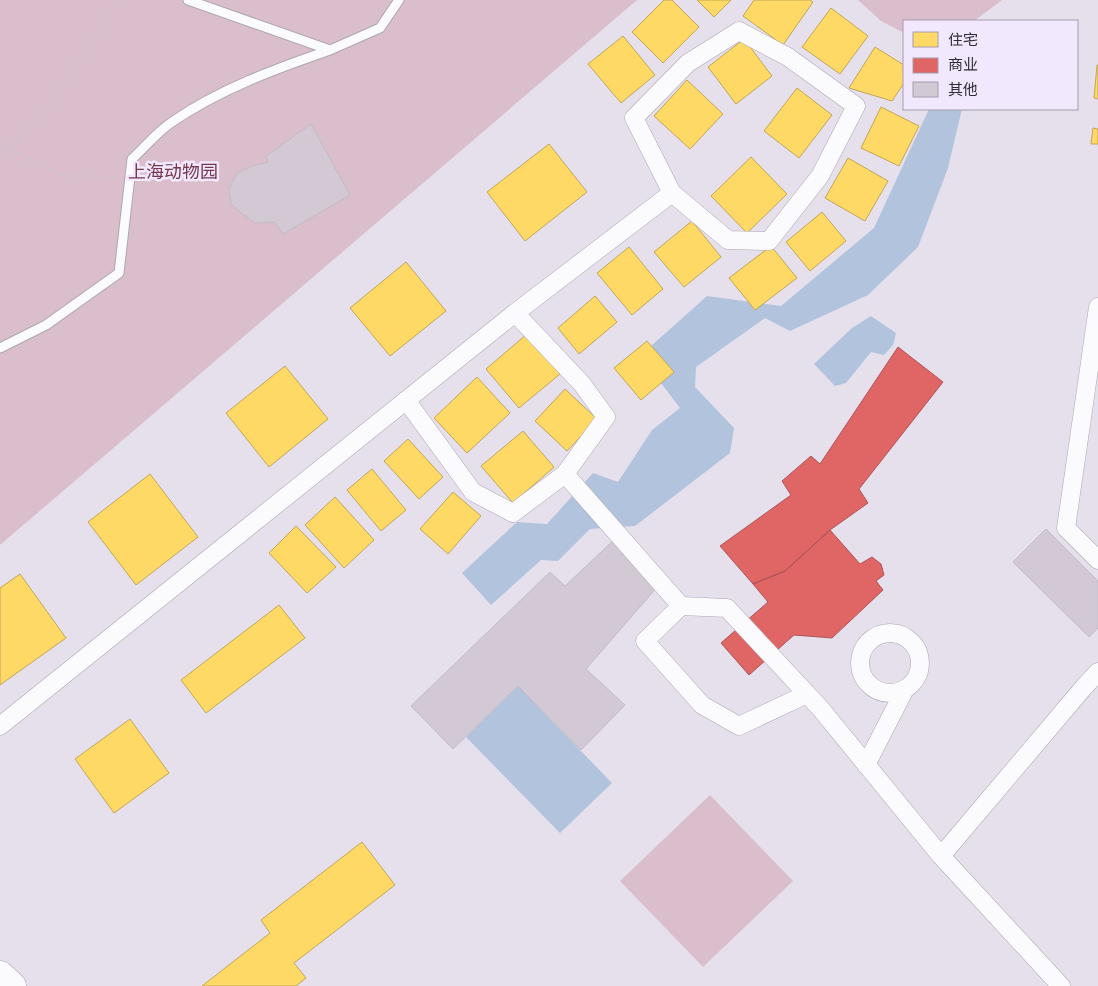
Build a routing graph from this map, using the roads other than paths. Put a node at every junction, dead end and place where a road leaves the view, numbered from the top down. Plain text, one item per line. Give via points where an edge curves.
1 (188, 0) edge
2 (399, 0) edge
3 (330, 50) junction
4 (672, 193) junction
5 (1098, 307) edge
6 (515, 313) junction
7 (0, 348) edge
8 (406, 400) junction
9 (565, 474) junction
10 (1098, 560) edge
11 (681, 606) junction
12 (1098, 672) edge
13 (904, 690) dead end
14 (807, 694) junction
15 (0, 726) edge
16 (866, 765) junction
17 (941, 856) junction
18 (0, 975) edge
19 (12, 986) edge
20 (1061, 986) edge

1 - 3 lane
2 - 3 lane via 380,28
3 - 7 lane via 271,70 170,123 132,159 119,273 46,325
4 - 4 street via 728,240 769,241 820,176 856,106 788,57 739,31 688,63 634,118
4 - 6 street
5 - 10 street via 1066,528
6 - 8 street
6 - 9 street via 582,384 606,417
8 - 9 street via 473,492 513,513
8 - 15 street
9 - 11 street
11 - 14 street via 727,608
11 - 14 street via 646,641 702,705 739,726
12 - 17 street
13 - 16 street
14 - 16 street
16 - 17 street
17 - 20 street
18 - 19 highway

